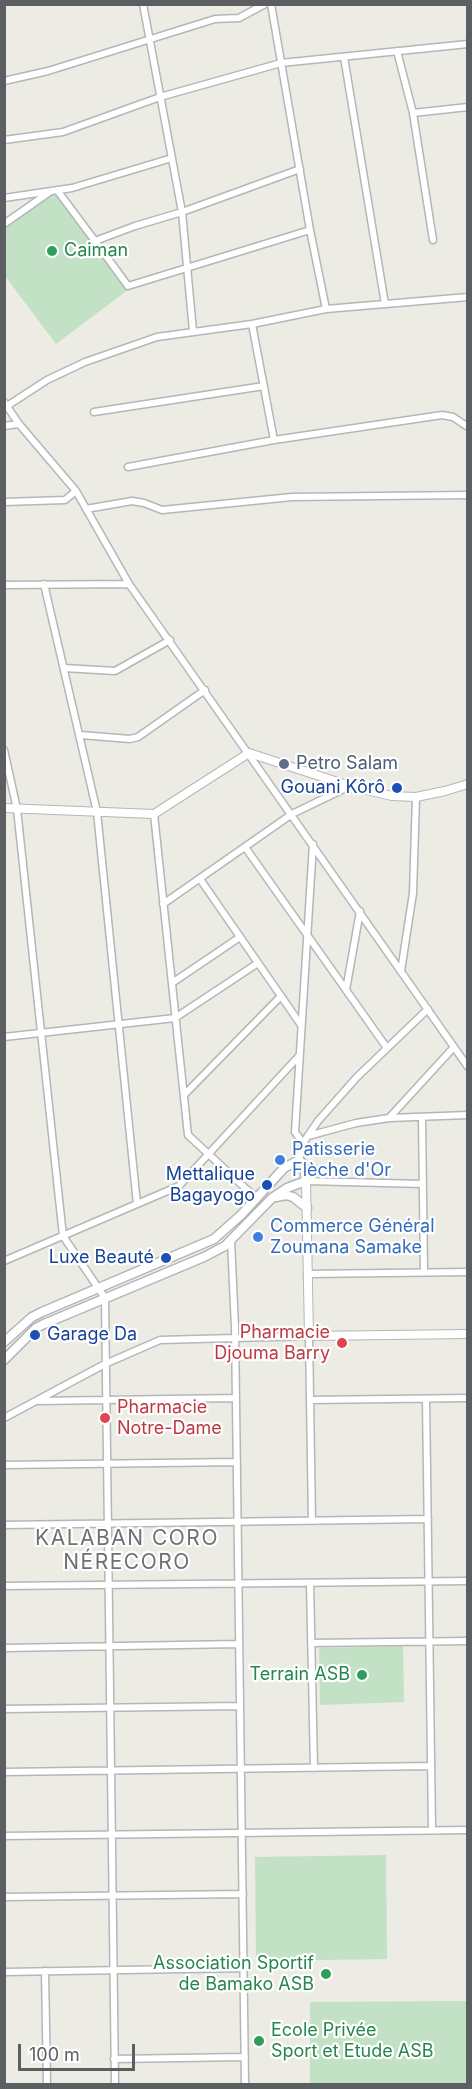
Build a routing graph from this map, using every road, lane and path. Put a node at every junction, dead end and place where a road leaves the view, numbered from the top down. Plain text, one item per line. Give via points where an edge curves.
1 (142, 4) edge
2 (265, 4) edge
3 (271, 4) edge
4 (149, 39) junction
5 (468, 44) edge
6 (397, 51) junction
7 (344, 57) junction
8 (281, 63) junction
9 (4, 81) edge
10 (160, 97) junction
11 (468, 107) edge
12 (413, 113) junction
13 (4, 140) edge
14 (172, 158) junction
15 (300, 169) junction
16 (55, 190) junction
17 (4, 198) edge
18 (182, 212) junction
19 (4, 224) edge
20 (310, 230) junction
21 (433, 240) dead end
22 (95, 241) junction
23 (188, 268) junction
24 (468, 297) edge
25 (385, 304) junction
26 (326, 309) junction
27 (252, 324) junction
28 (193, 331) junction
29 (264, 386) junction
30 (6, 404) edge
31 (94, 412) dead end
32 (19, 424) junction
33 (4, 426) edge
34 (468, 427) edge
35 (274, 440) junction
36 (128, 467) dead end
37 (76, 491) junction
38 (468, 495) edge
39 (4, 502) edge
40 (86, 509) junction
41 (44, 584) junction
42 (129, 584) junction
43 (4, 585) edge
44 (170, 640) junction
45 (64, 668) junction
46 (205, 690) junction
47 (81, 735) junction
48 (4, 750) edge
49 (249, 753) junction
50 (468, 784) edge
51 (350, 786) junction
52 (416, 797) junction
53 (4, 808) edge
54 (17, 809) junction
55 (97, 812) junction
56 (154, 814) junction
57 (292, 814) junction
58 (313, 844) junction
59 (245, 847) junction
60 (200, 879) junction
61 (163, 904) junction
62 (360, 911) junction
63 (307, 932) junction
64 (240, 937) junction
65 (258, 963) junction
66 (401, 971) junction
67 (172, 983) junction
68 (346, 990) junction
69 (281, 996) junction
70 (428, 1009) junction
71 (175, 1018) junction
72 (118, 1024) junction
73 (301, 1025) junction
74 (42, 1033) junction
75 (4, 1037) edge
76 (454, 1047) junction
77 (387, 1048) junction
78 (299, 1056) junction
79 (468, 1067) edge
80 (184, 1095) junction
81 (468, 1115) edge
82 (422, 1117) junction
83 (389, 1118) junction
84 (307, 1136) junction
85 (303, 1143) junction
86 (210, 1154) junction
87 (299, 1160) junction
88 (306, 1181) junction
89 (423, 1184) junction
90 (272, 1198) junction
91 (257, 1199) junction
92 (137, 1204) junction
93 (307, 1208) junction
94 (63, 1236) junction
95 (231, 1241) junction
96 (4, 1261) edge
97 (424, 1272) junction
98 (468, 1272) edge
99 (307, 1274) junction
100 (98, 1288) junction
101 (105, 1298) junction
102 (468, 1334) edge
103 (309, 1336) junction
104 (235, 1337) junction
105 (5, 1341) edge
106 (17, 1346) junction
107 (4, 1360) edge
108 (105, 1364) junction
109 (236, 1398) junction
110 (426, 1398) junction
111 (468, 1398) edge
112 (106, 1400) junction
113 (310, 1400) junction
114 (36, 1401) junction
115 (4, 1418) edge
116 (237, 1462) junction
117 (107, 1464) junction
118 (4, 1465) edge
119 (428, 1519) junction
120 (312, 1521) junction
121 (237, 1522) junction
122 (108, 1523) junction
123 (4, 1525) edge
124 (468, 1581) edge
125 (429, 1582) junction
126 (310, 1583) junction
127 (238, 1584) junction
128 (108, 1585) junction
129 (4, 1586) edge
130 (468, 1641) edge
131 (429, 1642) junction
132 (311, 1643) junction
133 (239, 1644) junction
134 (109, 1646) junction
135 (4, 1648) edge
136 (240, 1706) junction
137 (110, 1708) junction
138 (4, 1709) edge
139 (431, 1766) junction
140 (314, 1767) junction
141 (241, 1768) junction
142 (111, 1770) junction
143 (4, 1772) edge
144 (432, 1830) junction
145 (468, 1830) edge
146 (242, 1833) junction
147 (111, 1834) junction
148 (4, 1836) edge
149 (243, 1894) junction
150 (112, 1896) junction
151 (4, 1897) edge
152 (244, 1968) junction
153 (113, 1970) junction
154 (45, 1971) junction
155 (4, 1972) edge
156 (245, 2057) junction
157 (114, 2059) junction
158 (47, 2085) edge
159 (115, 2085) edge
160 (245, 2085) edge

1 - 4 street
2 - 4 street via 239,18 215,19
3 - 8 street
4 - 9 street
4 - 10 street
5 - 6 street
6 - 7 street
6 - 12 street
7 - 8 street
7 - 25 street
8 - 10 street
8 - 15 street
10 - 13 street via 63,132
10 - 14 street
11 - 12 street
12 - 21 street
14 - 16 street
14 - 18 street
15 - 18 street
15 - 20 street
16 - 17 street
16 - 19 street
16 - 22 street
18 - 22 street
18 - 23 street
20 - 23 street
20 - 26 street
22 - 23 street via 128,286
23 - 28 street
24 - 25 street
25 - 26 street
26 - 27 street
27 - 28 street
27 - 29 street
28 - 30 street via 157,337 85,362
29 - 31 street
29 - 35 street
30 - 32 street
32 - 33 street
32 - 37 street
34 - 35 street via 442,415
35 - 36 street
37 - 39 street via 65,500
37 - 40 street
38 - 40 street via 292,497 162,510 132,501
40 - 42 street
41 - 42 street
41 - 43 street
41 - 45 street
42 - 44 street
44 - 45 street via 115,671
44 - 46 street
45 - 47 street
46 - 47 street via 138,737
46 - 49 street
47 - 55 street
48 - 54 street
49 - 51 street
49 - 56 street
49 - 57 street
50 - 52 street
51 - 52 street
51 - 57 street
52 - 66 street via 413,893
53 - 54 street
54 - 55 street
54 - 74 street
55 - 56 street
55 - 72 street
56 - 61 street
57 - 58 street
57 - 59 street
58 - 62 street
58 - 63 street
59 - 60 street
59 - 63 street
60 - 61 street
60 - 64 street
61 - 67 street
62 - 66 street
62 - 68 street
63 - 68 street
63 - 73 street
64 - 65 street
64 - 67 street
65 - 69 street
65 - 71 street
66 - 70 street
67 - 71 street
68 - 77 street
69 - 73 street
69 - 80 street
70 - 76 street
70 - 77 street
71 - 72 street
71 - 80 street
72 - 74 street
72 - 92 street
73 - 78 street
74 - 75 street
74 - 94 street
76 - 79 street
76 - 83 street
77 - 84 street
78 - 85 street via 294,1131
78 - 86 street
80 - 86 street via 188,1135
81 - 82 street
82 - 83 street
82 - 89 street
83 - 84 street
84 - 85 street
85 - 87 street
86 - 91 street
86 - 92 street via 179,1186
87 - 88 main road via 304,1165
87 - 91 main road via 284,1168
88 - 89 street
88 - 90 main road
88 - 93 street
89 - 97 street
90 - 93 main road via 286,1195
90 - 95 main road
91 - 100 main road via 214,1239
92 - 94 street
93 - 99 street
94 - 96 street
94 - 100 street
95 - 101 main road via 204,1257
95 - 104 street
97 - 98 street
97 - 99 street
99 - 103 street
100 - 101 street
100 - 105 main road via 32,1317
101 - 106 main road via 36,1328
101 - 108 street
102 - 103 street
103 - 104 street
103 - 113 street
104 - 108 street via 160,1340
104 - 109 street
105 - 106 street
106 - 107 main road
108 - 112 street
108 - 114 street
109 - 112 street
109 - 116 street
110 - 111 street
110 - 113 street
110 - 119 street
112 - 114 street
112 - 117 street
113 - 120 street
114 - 115 street
116 - 117 street
116 - 121 street
117 - 118 street
117 - 122 street
119 - 120 street
119 - 125 street
120 - 121 street
121 - 122 street
121 - 127 street
122 - 123 street
122 - 128 street
124 - 125 street
125 - 126 street
125 - 131 street
126 - 127 street
126 - 132 street
127 - 128 street
127 - 133 street
128 - 129 street
128 - 134 street
130 - 131 street
131 - 132 street
131 - 139 street
132 - 140 street
133 - 134 street
133 - 136 street
134 - 135 street
134 - 137 street
136 - 137 street
136 - 141 street
137 - 138 street
137 - 142 street
139 - 140 street
139 - 144 street
140 - 141 street
141 - 142 street
141 - 146 street
142 - 143 street
142 - 147 street
144 - 145 street
144 - 146 street
146 - 147 street
146 - 149 street
147 - 148 street
147 - 150 street
149 - 150 street
149 - 152 street
150 - 151 street
150 - 153 street
152 - 153 street
152 - 156 street
153 - 154 street
153 - 157 street
154 - 155 street
154 - 158 street
156 - 157 street
156 - 160 street
157 - 159 street

